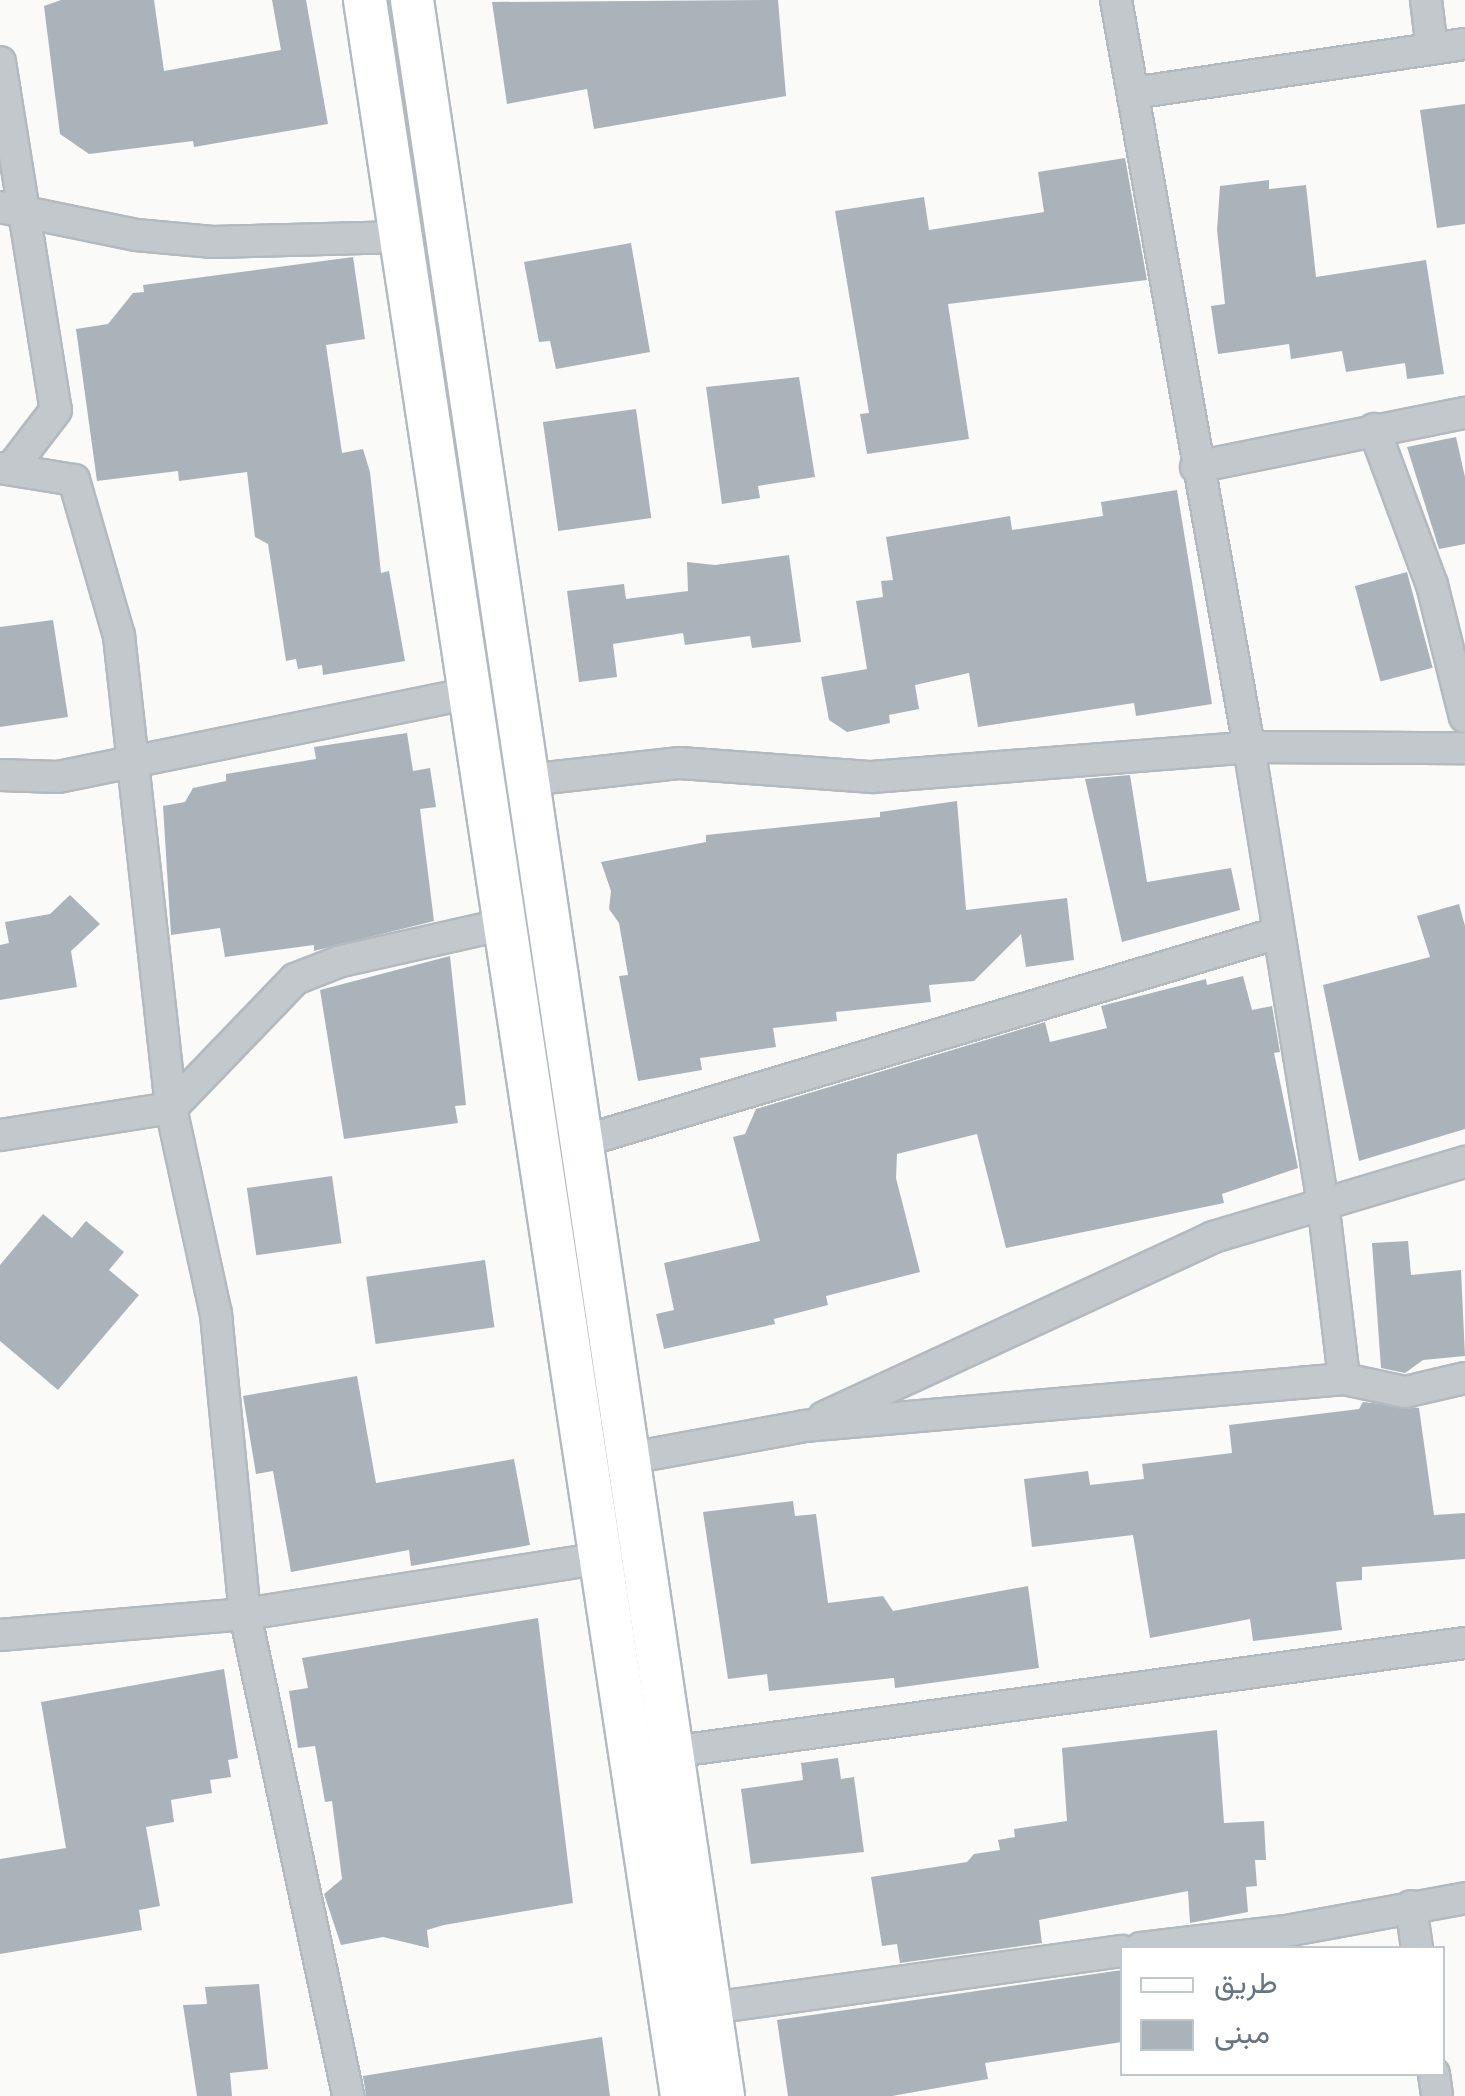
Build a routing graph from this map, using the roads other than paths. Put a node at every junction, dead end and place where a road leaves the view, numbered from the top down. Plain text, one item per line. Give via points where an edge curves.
1 (365, 0) edge
2 (412, 0) edge
3 (1116, 0) edge
4 (1426, 0) edge
5 (1465, 44) edge
6 (1432, 49) junction
7 (0, 62) edge
8 (1133, 93) junction
9 (12, 211) edge
10 (401, 236) junction
11 (1465, 413) edge
12 (1374, 429) junction
13 (6, 467) edge
14 (1196, 467) junction
15 (470, 694) junction
16 (1465, 717) edge
17 (1249, 747) junction
18 (1465, 748) edge
19 (133, 763) junction
20 (0, 775) edge
21 (528, 780) junction
22 (505, 924) junction
23 (1278, 933) junction
24 (171, 1108) junction
25 (0, 1135) edge
26 (580, 1142) junction
27 (1465, 1162) edge
28 (1323, 1202) junction
29 (1344, 1378) junction
30 (1465, 1378) edge
31 (804, 1426) junction
32 (624, 1459) junction
33 (603, 1558) junction
34 (245, 1614) junction
35 (0, 1635) edge
36 (1465, 1643) edge
37 (672, 1752) junction
38 (1465, 1898) edge
39 (1411, 1906) junction
40 (1159, 1946) edge
41 (1417, 1946) edge
42 (1120, 1951) edge
43 (711, 2008) junction
44 (344, 2063) junction
45 (332, 2096) edge
46 (348, 2096) edge
47 (682, 2096) edge
48 (723, 2096) edge

1 - 10 street
2 - 21 street
3 - 8 street
4 - 6 street
5 - 6 street
6 - 8 street
7 - 9 street
8 - 14 street
9 - 10 street via 212,242
9 - 13 street via 56,410
10 - 15 street
11 - 12 street
12 - 14 street
12 - 16 street via 1432,586
13 - 19 street via 74,480 115,619
14 - 17 street
15 - 19 street
15 - 22 street
17 - 18 street
17 - 21 street via 872,778 680,763
17 - 23 street
19 - 20 street via 33,780
19 - 24 street
21 - 26 street
22 - 24 street via 341,961 295,979
22 - 33 street
23 - 26 street
23 - 28 street
24 - 25 street
24 - 34 street via 216,1314
26 - 32 street
27 - 28 street
28 - 29 street
28 - 31 street via 1213,1237
29 - 30 street via 1405,1392
29 - 31 street
31 - 32 street
32 - 37 street
33 - 34 street
33 - 47 street
34 - 35 street
34 - 44 street
36 - 37 street
37 - 43 street
38 - 39 street
39 - 40 street via 1286,1932
39 - 41 street
42 - 43 street
43 - 48 street
44 - 45 street
44 - 46 street

